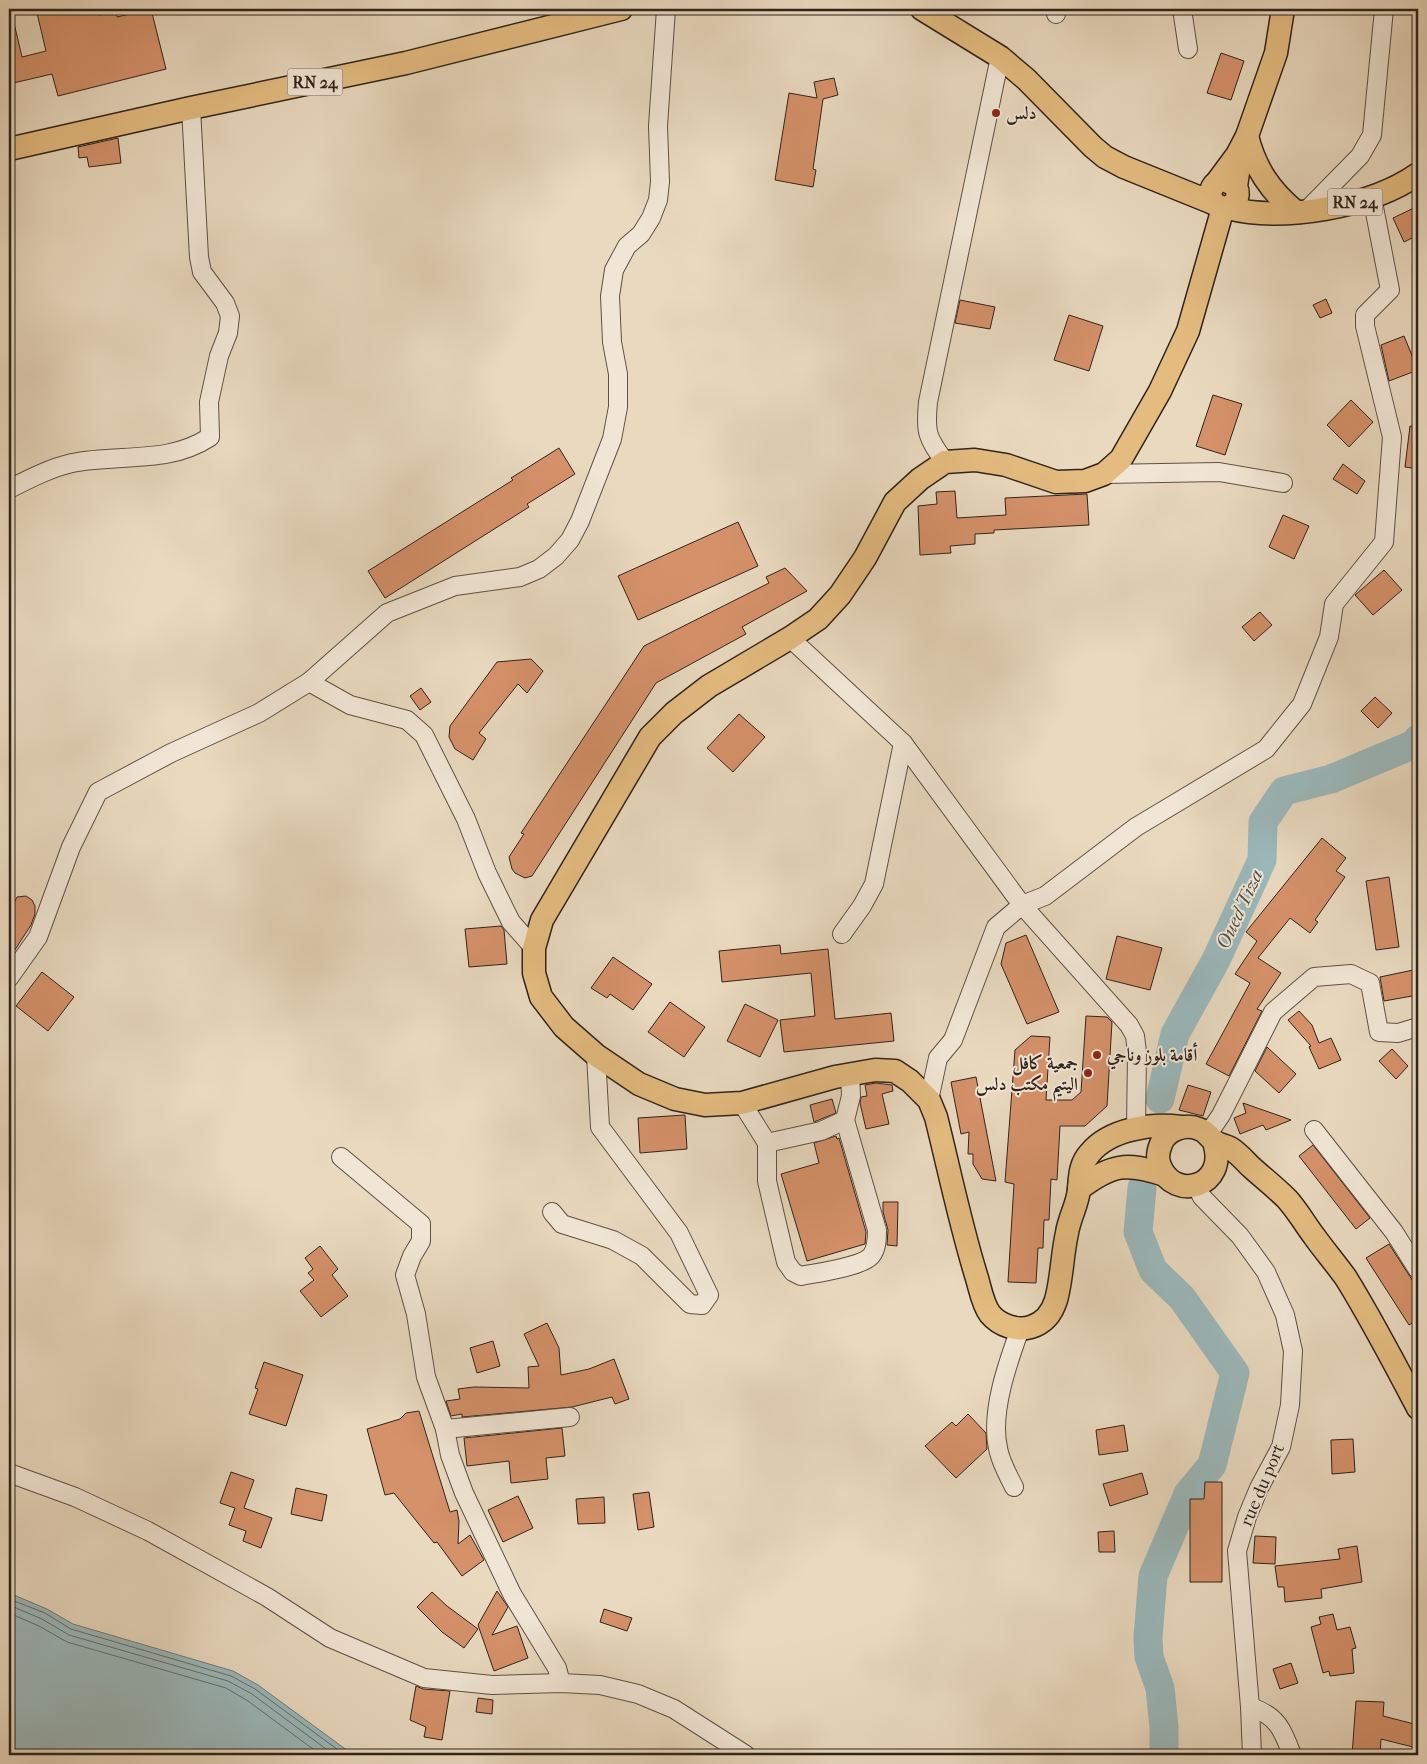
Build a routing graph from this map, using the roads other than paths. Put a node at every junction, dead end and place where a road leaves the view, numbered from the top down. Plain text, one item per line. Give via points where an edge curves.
1 (621, 9) edge
2 (666, 9) edge
3 (1182, 9) edge
4 (1283, 9) edge
5 (1384, 9) edge
6 (925, 10) edge
7 (584, 13) edge
8 (1188, 49) dead end
9 (1000, 57) junction
10 (191, 108) junction
11 (1245, 140) junction
12 (9, 149) edge
13 (1418, 174) edge
14 (1224, 195) junction
15 (1372, 197) junction
16 (1296, 212) junction
17 (945, 462) junction
18 (1104, 474) junction
19 (1283, 483) dead end
20 (9, 489) edge
21 (790, 638) junction
22 (309, 682) junction
23 (903, 743) junction
24 (1022, 905) junction
25 (842, 934) dead end
26 (534, 948) junction
27 (9, 978) edge
28 (1418, 1027) edge
29 (596, 1055) junction
30 (850, 1074) junction
31 (929, 1100) junction
32 (742, 1102) junction
33 (845, 1120) junction
34 (1181, 1127) junction
35 (1136, 1129) junction
36 (1314, 1130) dead end
37 (1211, 1138) junction
38 (767, 1143) junction
39 (341, 1157) dead end
40 (1251, 1167) junction
41 (1165, 1175) junction
42 (1204, 1180) junction
43 (1079, 1189) junction
44 (552, 1212) dead end
45 (1418, 1270) edge
46 (1020, 1329) junction
47 (1418, 1408) edge
48 (570, 1417) dead end
49 (445, 1429) junction
50 (9, 1473) edge
51 (1014, 1487) dead end
52 (561, 1683) junction
53 (1250, 1707) junction
54 (746, 1755) edge
55 (1252, 1755) edge
56 (1292, 1755) edge

1 - 7 main road, RN 24
2 - 22 street via 658,126 658,200 652,218 627,246 614,270 610,296 618,407 612,439 580,522 556,556 520,578 455,586 387,613
3 - 8 street
4 - 11 main road via 1276,53
5 - 16 street via 1372,135 1360,156
6 - 9 main road
7 - 10 main road, RN 24 via 406,63
9 - 14 main road via 1105,157 1173,186
9 - 17 street via 928,402 926,426 931,443
10 - 12 main road, RN 24
10 - 20 street via 199,257 202,272 225,302 230,316 209,402 210,437 174,454 73,463 37,474
11 - 14 main road
11 - 16 main road via 1264,179
13 - 15 main road, RN 24 via 1396,188
14 - 16 main road, RN 24
14 - 18 main road via 1214,243 1188,331 1160,391 1121,459
15 - 16 main road, RN 24
15 - 24 street via 1390,290 1365,315 1392,438 1384,542 1334,604 1329,637 1302,704 1266,749 1136,826 1046,896
17 - 18 main road via 975,460 1006,465 1056,482 1085,481
17 - 21 main road via 895,502 865,558 840,595 818,619
18 - 19 street via 1219,472
21 - 23 street
21 - 26 main road via 709,686 650,737 542,920
22 - 26 street via 350,706 407,720 424,735 466,819 511,922
22 - 27 street via 259,714 171,753 98,792 71,847 38,937
23 - 24 street
23 - 25 street via 874,884
24 - 31 street via 996,927 953,1040 938,1058
24 - 35 street via 1129,1025 1135,1036
26 - 29 main road via 534,973 541,998 564,1026
28 - 37 street via 1398,1033 1379,1032 1370,983 1351,974 1314,977 1273,1012
29 - 32 main road via 639,1084 676,1099 705,1105
29 - 44 street via 600,1127 680,1233 709,1296 702,1304 690,1304 642,1256 613,1240 562,1224
30 - 31 main road via 895,1071
30 - 32 main road
30 - 33 street via 851,1096
31 - 46 main road via 986,1307 996,1320
32 - 38 street
33 - 38 street via 821,1131
33 - 38 street via 877,1230 877,1244 872,1256 861,1264 800,1276 792,1272 786,1262 767,1181
34 - 35 main road via 1164,1125
34 - 37 main road via 1200,1129
34 - 41 main road via 1162,1141 1158,1159
35 - 43 main road via 1114,1136 1089,1154 1082,1165
36 - 45 street via 1394,1232
37 - 40 main road via 1231,1148
37 - 42 main road via 1218,1153 1217,1164
39 - 49 street via 421,1224 421,1241 405,1275 416,1314 426,1377
40 - 42 main road via 1221,1169
40 - 47 main road via 1287,1200 1345,1277
41 - 42 main road via 1179,1185 1188,1186
41 - 43 main road via 1128,1166 1114,1168
42 - 53 street, rue du port via 1202,1197 1240,1236 1266,1272 1285,1315 1293,1352 1290,1405 1281,1447 1259,1488 1237,1551
43 - 46 main road via 1067,1231 1054,1306 1037,1325
46 - 51 street via 1005,1370 995,1432 998,1450
48 - 49 street
49 - 52 street via 450,1455 464,1493 512,1594 557,1668
50 - 52 street via 76,1498 148,1531 267,1597 330,1638 424,1678 492,1685
52 - 54 street via 600,1685 638,1694 674,1709
53 - 55 street, rue du port
53 - 56 street via 1260,1710 1277,1723 1284,1732

